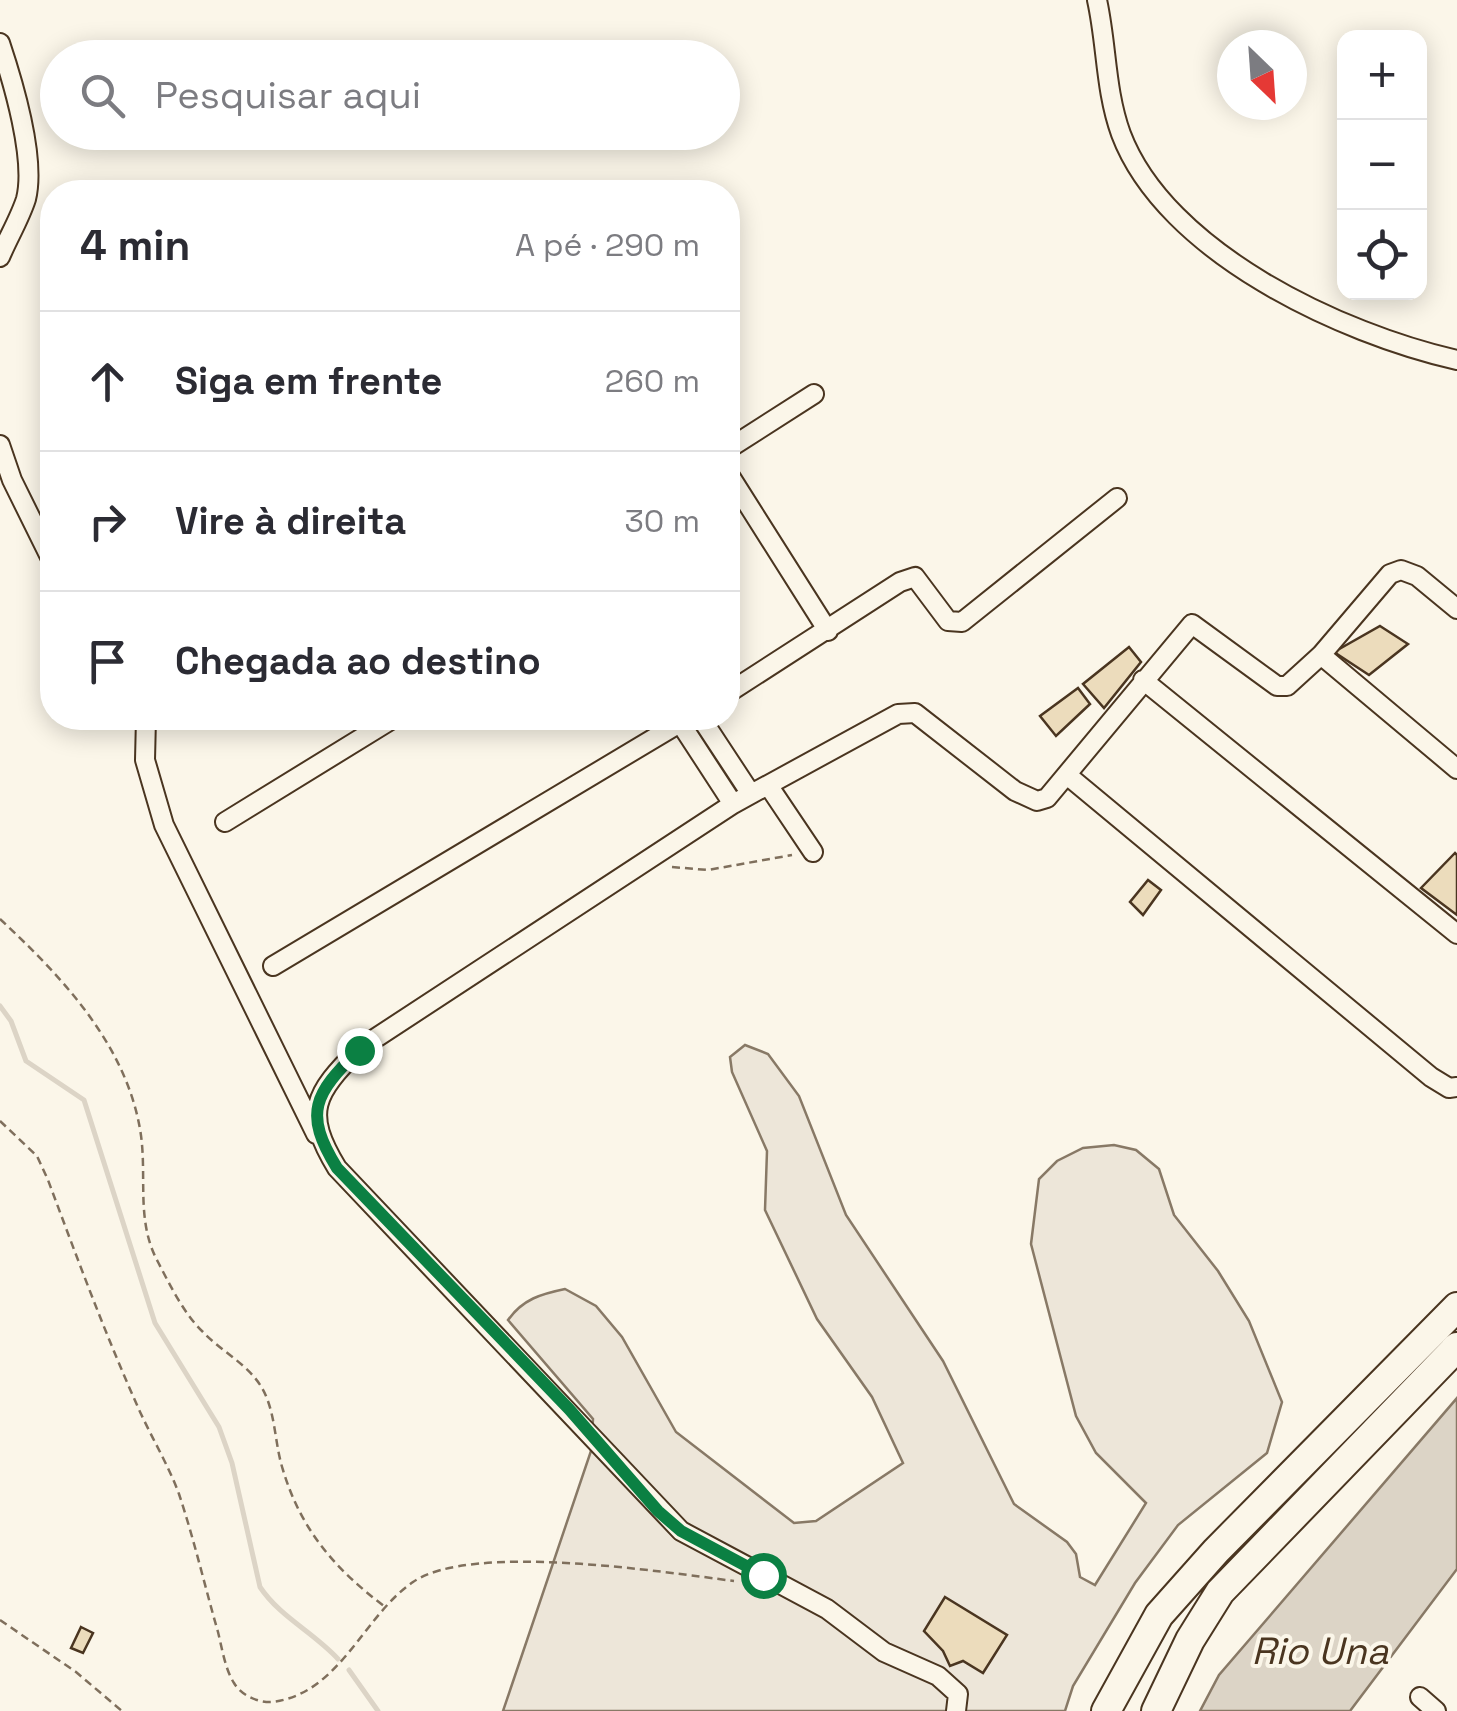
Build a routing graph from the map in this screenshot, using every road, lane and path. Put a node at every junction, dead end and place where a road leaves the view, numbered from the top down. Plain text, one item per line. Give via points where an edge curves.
1 (1098, 0) edge
2 (0, 44) edge
3 (0, 256) edge
4 (1457, 360) edge
5 (814, 394) dead end
6 (740, 441) edge
7 (0, 445) edge
8 (740, 492) edge
9 (1117, 498) dead end
10 (40, 537) edge
11 (1457, 608) edge
12 (828, 631) junction
13 (1321, 655) junction
14 (1143, 680) junction
15 (740, 686) edge
16 (146, 730) edge
17 (374, 730) edge
18 (664, 730) edge
19 (689, 730) edge
20 (711, 730) edge
21 (1457, 768) edge
22 (1067, 775) junction
23 (760, 789) junction
24 (733, 804) junction
25 (225, 822) dead end
26 (814, 852) joint
27 (655, 857) junction
28 (0, 918) edge
29 (1457, 934) edge
30 (273, 966) dead end
31 (1457, 1087) edge
32 (0, 1121) edge
33 (316, 1135) junction
34 (1457, 1307) edge
35 (1457, 1347) edge
36 (751, 1584) dead end
37 (385, 1607) junction
38 (0, 1620) edge
39 (1420, 1698) dead end
40 (122, 1711) edge
41 (956, 1711) edge
42 (1106, 1711) edge
43 (1156, 1711) edge
44 (1436, 1711) edge

1 - 4 street via 1107,82 1122,135 1179,220 1329,318 1402,348
2 - 3 street via 28,178 26,199
5 - 6 street
7 - 10 street
8 - 12 street
9 - 12 street via 962,622 948,621 916,577
11 - 13 street via 1401,570 1390,574
12 - 15 street
13 - 14 street via 1287,686 1276,686 1192,624
13 - 21 street
14 - 22 street
14 - 29 street
16 - 33 street via 146,760 164,825
17 - 25 street
18 - 30 street
19 - 24 street
20 - 23 street
22 - 23 street via 1046,798 1027,798 909,711
22 - 31 street via 1431,1077
23 - 24 street
23 - 26 street
24 - 27 street
26 - 27 path via 690,871
27 - 33 street via 359,1050 320,1101
28 - 37 path via 47,964 106,1041 140,1130 143,1225 153,1252 199,1329 261,1386 282,1467 309,1532 328,1559
32 - 37 path via 37,1156 136,1405 178,1492 234,1683 246,1696 271,1702 307,1690 340,1664
33 - 41 street via 360,1196 569,1409 658,1511 884,1652 952,1686
34 - 42 highway via 1193,1576 1160,1615
35 - 43 highway via 1220,1592
36 - 37 path via 634,1568 476,1564 414,1581
38 - 40 path
39 - 44 street

